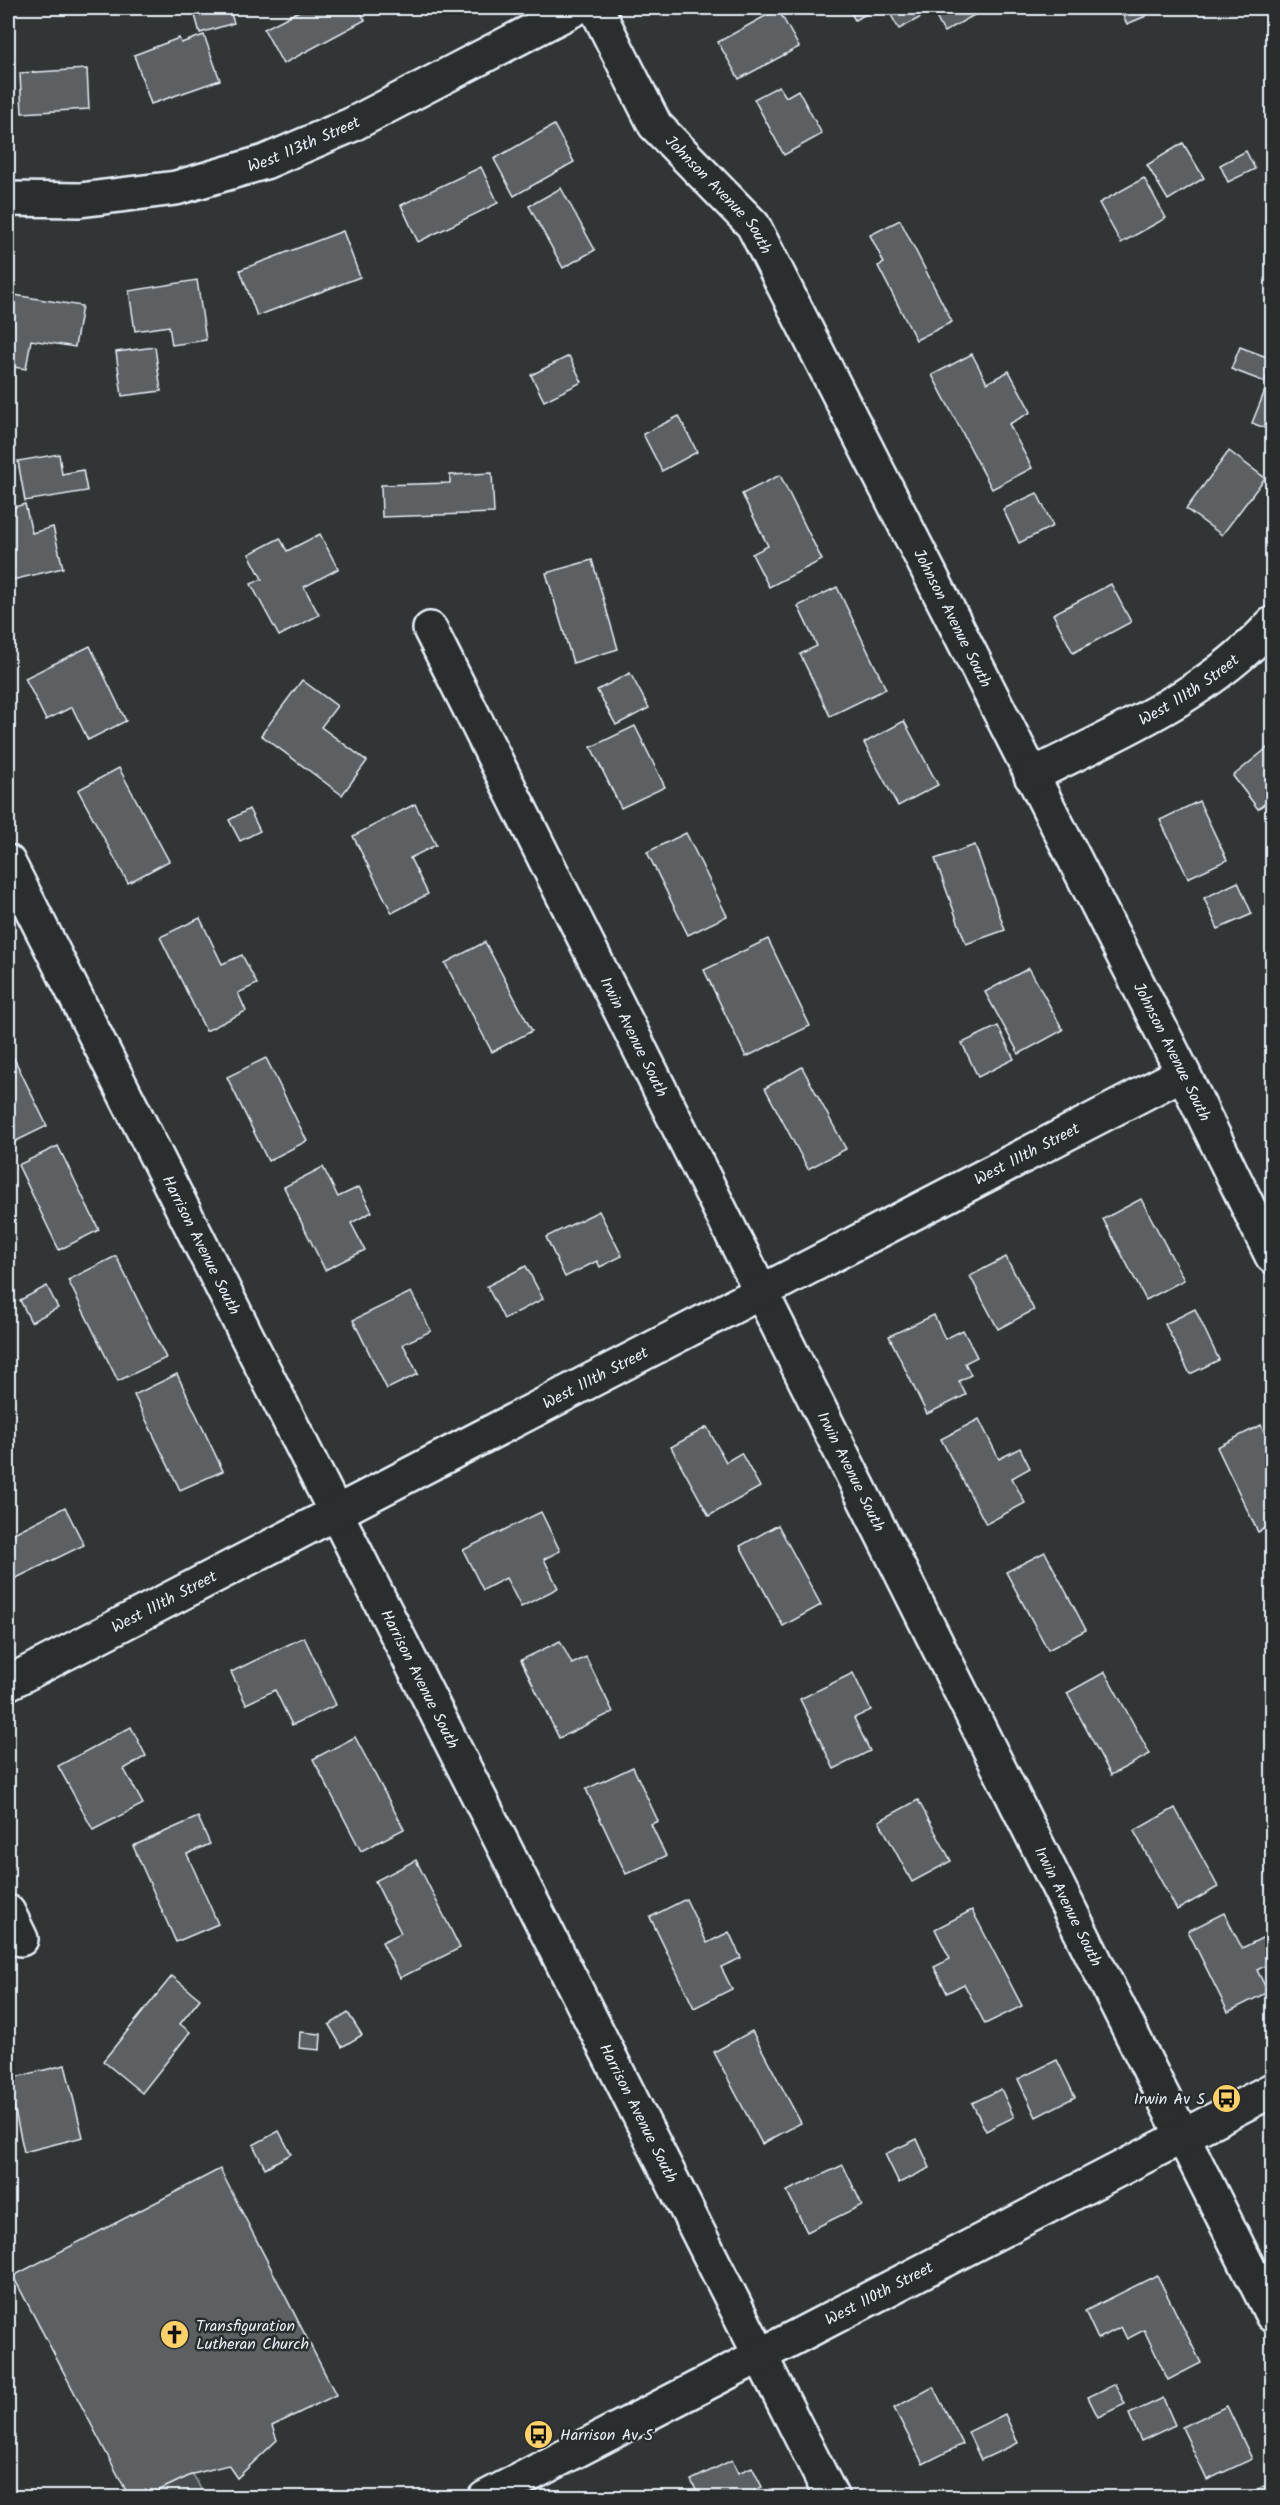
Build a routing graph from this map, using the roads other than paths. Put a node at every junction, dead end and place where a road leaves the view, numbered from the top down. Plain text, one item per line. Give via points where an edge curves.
1 (576, 8) edge
2 (596, 8) edge
3 (8, 199) edge
4 (1272, 624) edge
5 (430, 629) dead end
6 (1031, 776) junction
7 (8, 862) edge
8 (1183, 1073) junction
9 (1272, 1256) edge
10 (760, 1292) junction
11 (335, 1513) junction
12 (8, 1683) edge
13 (1272, 2090) edge
14 (1182, 2136) junction
15 (1272, 2315) edge
16 (760, 2356) junction
17 (486, 2498) edge
18 (832, 2498) edge

1 - 3 street, West 113th Street via 351,124 265,162 176,188 80,200
2 - 6 street, Johnson Avenue South via 655,125 753,225
4 - 6 street, West 111th Street via 1200,688
5 - 10 street, Irwin Avenue South
6 - 8 street, Johnson Avenue South
7 - 11 street, Harrison Avenue South
8 - 9 street, Johnson Avenue South
8 - 10 street, West 111th Street
10 - 11 street, West 111th Street
10 - 14 street, Irwin Avenue South
11 - 12 street, West 111th Street
11 - 16 street, Harrison Avenue South
13 - 14 street, West 110th Street
14 - 15 street, Irwin Avenue South
14 - 16 street, West 110th Street
16 - 17 street, West 110th Street
16 - 18 street, Harrison Avenue South

